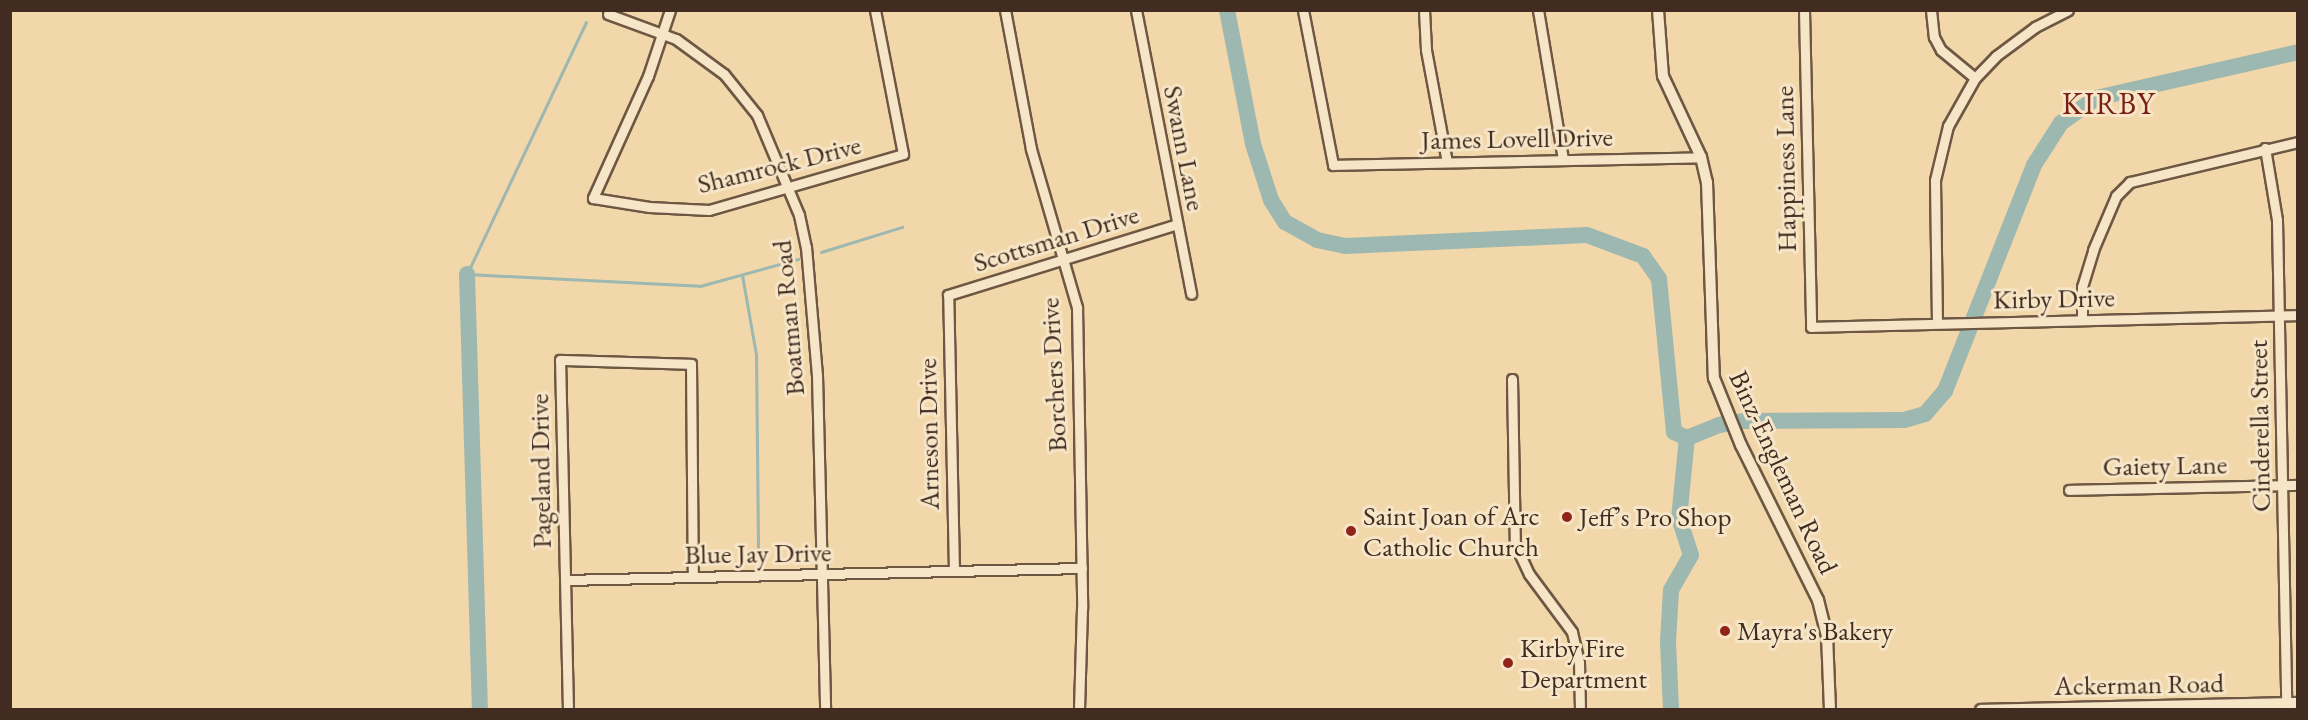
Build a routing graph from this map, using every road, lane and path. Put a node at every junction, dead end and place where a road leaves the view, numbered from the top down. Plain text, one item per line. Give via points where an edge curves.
1 (670, 10) edge
2 (875, 10) edge
3 (1005, 10) edge
4 (1136, 10) edge
5 (1303, 10) edge
6 (1424, 10) edge
7 (1538, 10) edge
8 (1658, 10) edge
9 (1804, 10) edge
10 (1931, 10) edge
11 (2068, 10) edge
12 (609, 14) dead end
13 (664, 34) junction
14 (1975, 78) junction
15 (2298, 142) edge
16 (2265, 148) junction
17 (1701, 157) junction
18 (1563, 159) junction
19 (1447, 162) junction
20 (788, 187) junction
21 (1177, 224) junction
22 (1062, 260) junction
23 (1191, 294) dead end
24 (948, 295) joint
25 (2279, 315) junction
26 (2298, 315) edge
27 (2082, 320) junction
28 (1941, 323) junction
29 (1811, 327) joint
30 (1512, 379) dead end
31 (2283, 485) junction
32 (2298, 485) edge
33 (2069, 490) dead end
34 (1082, 568) junction
35 (954, 571) junction
36 (823, 574) junction
37 (693, 577) junction
38 (565, 580) junction
39 (2292, 703) edge
40 (568, 710) edge
41 (825, 710) edge
42 (1079, 710) edge
43 (1580, 710) edge
44 (1830, 710) edge
45 (1981, 710) edge

1 - 13 street
2 - 20 street, Shamrock Drive via 903,154
3 - 22 street, Borchers Drive via 1031,149
4 - 21 street, Swann Lane
5 - 19 street, James Lovell Drive via 1333,165
6 - 19 street via 1426,50
7 - 18 street
8 - 17 street, Binz-Engleman Road via 1664,76
9 - 29 street, Happiness Lane
10 - 14 street via 1934,37 1941,50
11 - 14 street via 2013,40
12 - 13 street, Boatman Road
13 - 20 street, Boatman Road via 704,57 745,97 768,135
13 - 20 street, Shamrock Drive via 593,198 649,207 709,210
14 - 28 street via 1948,126 1937,161
15 - 16 street
16 - 25 street, Cinderella Street via 2275,199
16 - 27 street via 2130,182 2116,196 2093,250 2082,287
17 - 18 street, James Lovell Drive
17 - 44 street, Binz-Engleman Road via 1710,207 1711,363 1723,404 1818,600 1827,635
18 - 19 street, James Lovell Drive
20 - 36 street, Boatman Road via 804,231 814,328
21 - 22 street, Scottsman Drive
21 - 23 street, Swann Lane
22 - 24 street, Scottsman Drive
22 - 34 street, Borchers Drive via 1077,307
24 - 35 street, Arneson Drive
25 - 26 street, Kirby Drive
25 - 27 street, Kirby Drive
25 - 31 street, Cinderella Street
27 - 28 street, Kirby Drive
28 - 29 street, Kirby Drive
30 - 43 street via 1515,544 1528,574 1572,632 1579,662
31 - 32 street, Gaiety Lane
31 - 33 street, Gaiety Lane
31 - 39 street, Cinderella Street
34 - 35 street, Blue Jay Drive
34 - 42 street, Borchers Drive
35 - 36 street, Blue Jay Drive
36 - 37 street, Blue Jay Drive
36 - 41 street, Boatman Road
37 - 38 street, Blue Jay Drive
37 - 38 street, Pageland Drive via 691,364 560,360
38 - 40 street
39 - 45 street, Ackerman Road

